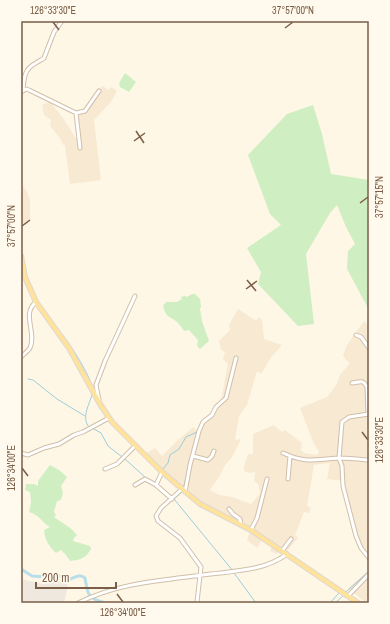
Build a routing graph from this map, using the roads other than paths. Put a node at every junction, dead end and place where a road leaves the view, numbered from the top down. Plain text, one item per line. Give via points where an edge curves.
1 (62, 21) edge
2 (22, 91) edge
3 (98, 91) dead end
4 (76, 113) junction
5 (80, 148) dead end
6 (21, 256) edge
7 (135, 296) dead end
8 (36, 302) junction
9 (356, 335) dead end
10 (369, 348) edge
11 (21, 357) edge
12 (236, 358) dead end
13 (352, 383) dead end
14 (368, 387) edge
15 (100, 404) junction
16 (368, 414) edge
17 (109, 418) junction
18 (135, 446) junction
19 (214, 451) dead end
20 (21, 453) edge
21 (284, 453) dead end
22 (193, 456) junction
23 (290, 456) junction
24 (339, 458) junction
25 (367, 460) dead end
26 (105, 469) dead end
27 (162, 472) junction
28 (267, 479) dead end
29 (288, 479) dead end
30 (135, 485) dead end
31 (156, 485) junction
32 (183, 490) junction
33 (173, 498) junction
34 (229, 509) dead end
35 (241, 525) junction
36 (251, 530) junction
37 (291, 539) dead end
38 (282, 551) junction
39 (287, 554) junction
40 (369, 558) edge
41 (369, 574) edge
42 (200, 576) junction
43 (346, 594) junction
44 (197, 602) edge
45 (78, 603) edge
46 (358, 603) edge

1 - 2 street via 54,32 44,58 26,71
2 - 4 street via 29,90
3 - 4 street via 85,111
4 - 5 street
6 - 8 main road via 25,277
7 - 15 street via 96,385
8 - 11 street via 31,307 29,315 31,342
8 - 15 main road via 69,348
9 - 10 street via 361,337
12 - 22 street via 226,398 203,422
13 - 14 street via 362,381
14 - 16 street
15 - 17 main road
16 - 24 street via 349,417 342,422
17 - 18 main road
17 - 20 street via 59,444 28,455
18 - 26 street via 117,464
18 - 27 main road
19 - 22 street via 208,460
21 - 23 street
22 - 32 street
23 - 24 street via 311,461
23 - 29 street
24 - 25 street
24 - 40 street via 356,536
27 - 31 street
27 - 32 main road
28 - 36 street via 257,518
30 - 31 street via 145,479
31 - 33 street
32 - 33 street
32 - 35 main road via 200,504
33 - 42 street via 157,513 158,521 185,544 201,567
34 - 35 street via 240,519
35 - 36 main road
36 - 38 main road
37 - 38 street
38 - 39 main road
39 - 42 street via 257,568
39 - 43 main road
41 - 43 street
42 - 44 street
42 - 45 street via 123,586 101,592
43 - 46 main road

